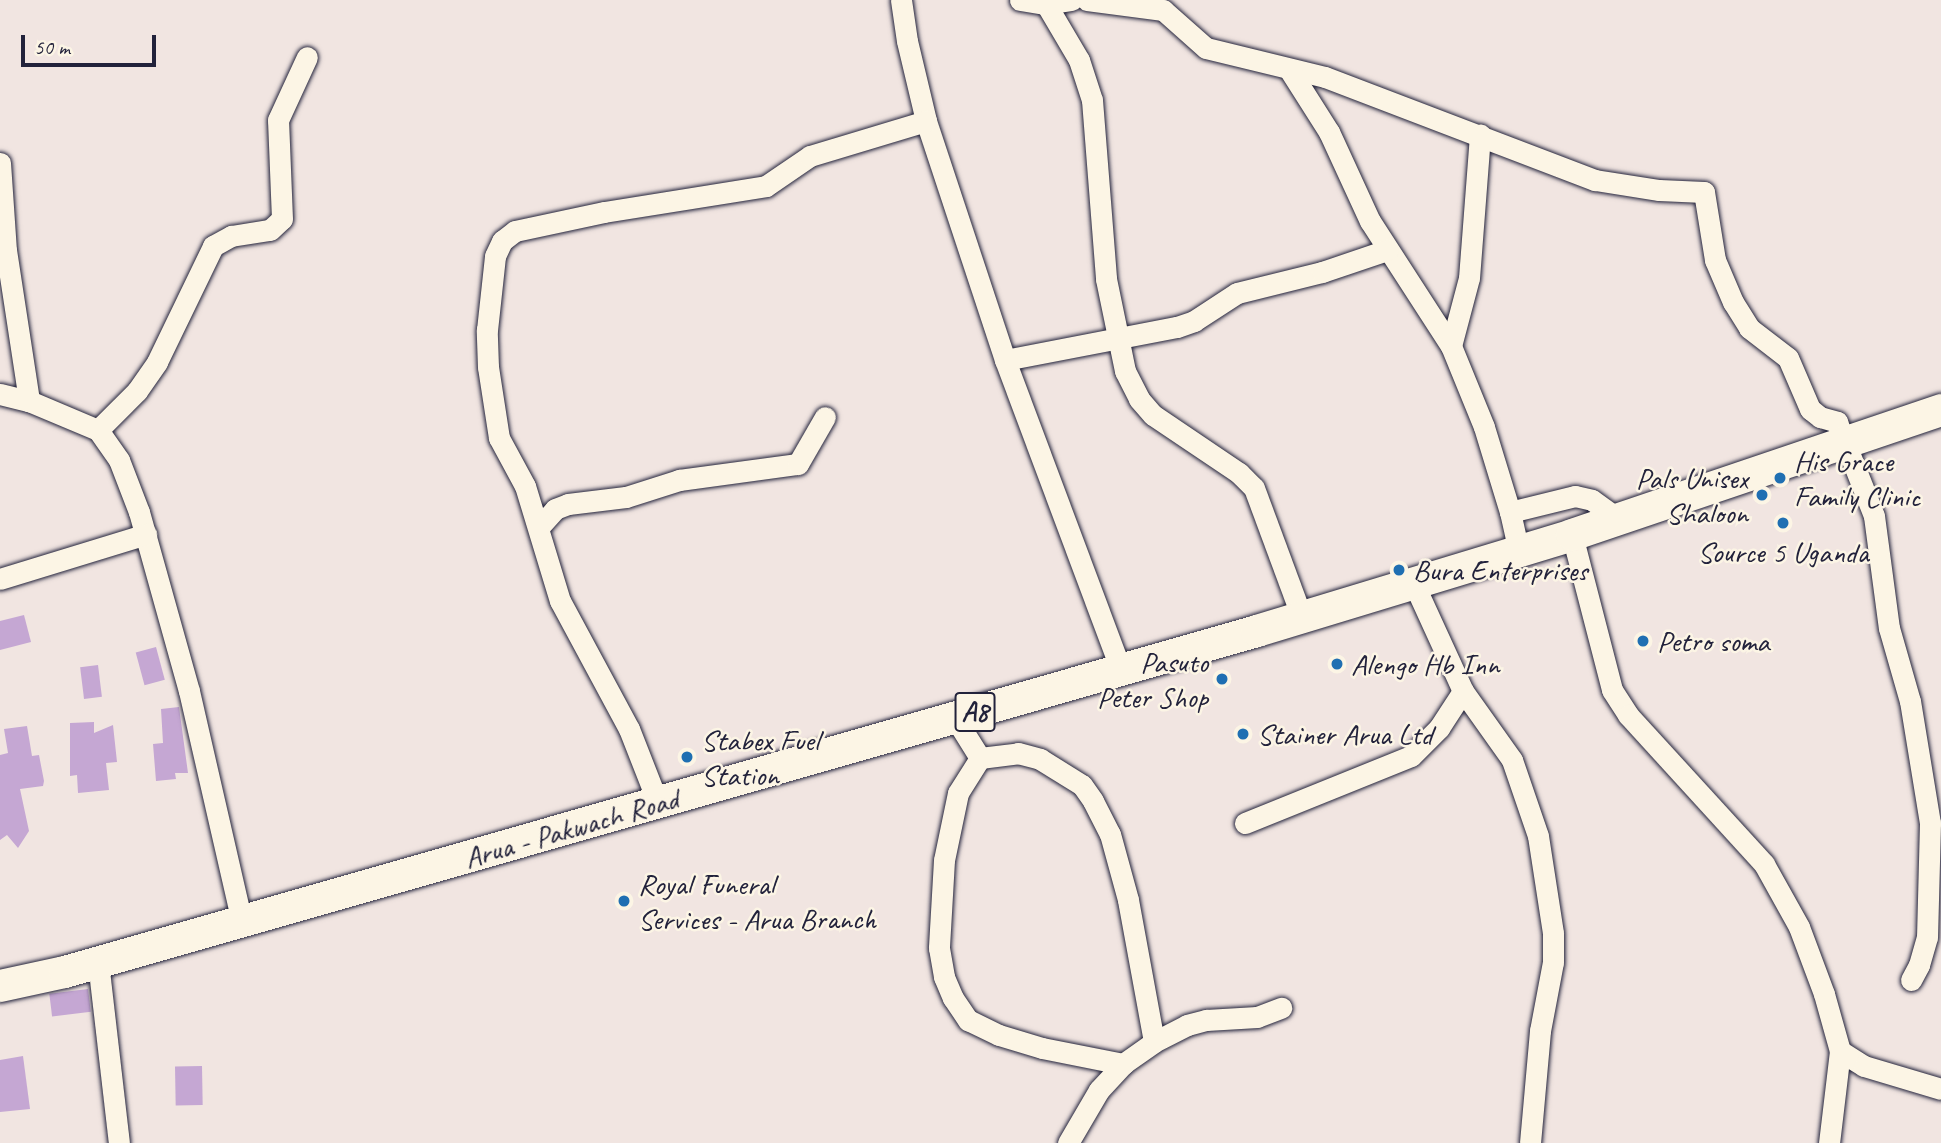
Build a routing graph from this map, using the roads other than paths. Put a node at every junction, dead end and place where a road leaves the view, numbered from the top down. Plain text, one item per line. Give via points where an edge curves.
1 (901, 0) edge
2 (1020, 0) edge
3 (1072, 0) edge
4 (1087, 0) edge
5 (1046, 4) junction
6 (307, 57) dead end
7 (1289, 69) junction
8 (926, 121) junction
9 (1480, 134) junction
10 (0, 163) edge
11 (1387, 250) junction
12 (1117, 338) junction
13 (1451, 345) junction
14 (1005, 360) junction
15 (0, 394) edge
16 (29, 401) junction
17 (1941, 410) edge
18 (825, 417) dead end
19 (97, 430) junction
20 (1845, 442) junction
21 (1510, 512) junction
22 (1618, 519) junction
23 (539, 527) junction
24 (146, 534) junction
25 (1573, 535) junction
26 (1519, 552) junction
27 (0, 579) edge
28 (1414, 583) junction
29 (1302, 618) junction
30 (1121, 670) junction
31 (1463, 691) junction
32 (956, 718) junction
33 (980, 758) junction
34 (659, 803) junction
35 (1245, 823) dead end
36 (243, 922) junction
37 (99, 962) junction
38 (1911, 980) dead end
39 (0, 986) edge
40 (1281, 1008) dead end
41 (1154, 1042) junction
42 (1840, 1051) junction
43 (1124, 1064) junction
44 (1941, 1089) edge
45 (119, 1143) edge
46 (1068, 1143) edge
47 (1530, 1143) edge
48 (1829, 1143) edge

1 - 8 street
2 - 5 street
3 - 5 street
4 - 7 street via 1163,10 1206,48
5 - 12 street via 1079,60 1092,100 1106,279
6 - 19 street via 278,120 282,219 270,230 231,236 213,246 157,362 137,391
7 - 9 street
7 - 11 street via 1329,132 1358,199
8 - 14 street
8 - 23 street via 810,156 766,186 604,212 515,231 502,241 489,295 491,389 499,438 525,486
9 - 13 street via 1469,278
9 - 20 street via 1595,180 1659,190 1702,190 1715,260 1733,302 1749,328 1786,355 1810,409 1837,422
10 - 16 street via 6,250
11 - 12 street via 1237,293 1185,325
11 - 13 street
12 - 14 street
12 - 29 street via 1131,385 1153,415 1239,472 1260,496
13 - 21 street via 1484,427
14 - 30 street
15 - 16 street
16 - 19 street
17 - 20 main road, Arua - Pakwach Road / A8
18 - 23 street via 798,464 679,480 626,497 568,504 551,513
19 - 24 street via 119,460
20 - 22 main road, Arua - Pakwach Road / A8
20 - 38 street via 1874,516 1889,628 1910,701 1930,823 1927,937
21 - 22 street via 1575,496 1592,499
21 - 26 street
22 - 25 main road, Arua - Pakwach Road / A8
23 - 34 street via 560,601 629,729
24 - 27 street
24 - 36 street via 189,691
25 - 26 main road, Arua - Pakwach Road / A8
25 - 42 street via 1612,690 1629,715 1764,864 1799,927
26 - 28 main road, Arua - Pakwach Road / A8
28 - 29 main road, Arua - Pakwach Road / A8
28 - 31 street
29 - 30 main road, Arua - Pakwach Road / A8
30 - 32 main road, Arua - Pakwach Road / A8
31 - 35 street via 1439,727 1410,756
31 - 47 street via 1520,777 1548,887 1553,962 1538,1042
32 - 33 street
32 - 34 main road, Arua - Pakwach Road / A8
33 - 41 street via 1018,753 1040,759 1082,785 1093,801 1110,834 1128,900
33 - 43 street via 958,793 944,860 939,948 953,999 968,1020 981,1028 1042,1048
34 - 36 main road, Arua - Pakwach Road / A8
36 - 37 main road, Arua - Pakwach Road / A8
37 - 39 main road, Arua - Pakwach Road / A8
37 - 45 street
40 - 41 street via 1257,1017 1187,1025
41 - 43 street
42 - 44 street via 1864,1066
42 - 48 street
43 - 46 street via 1099,1090

